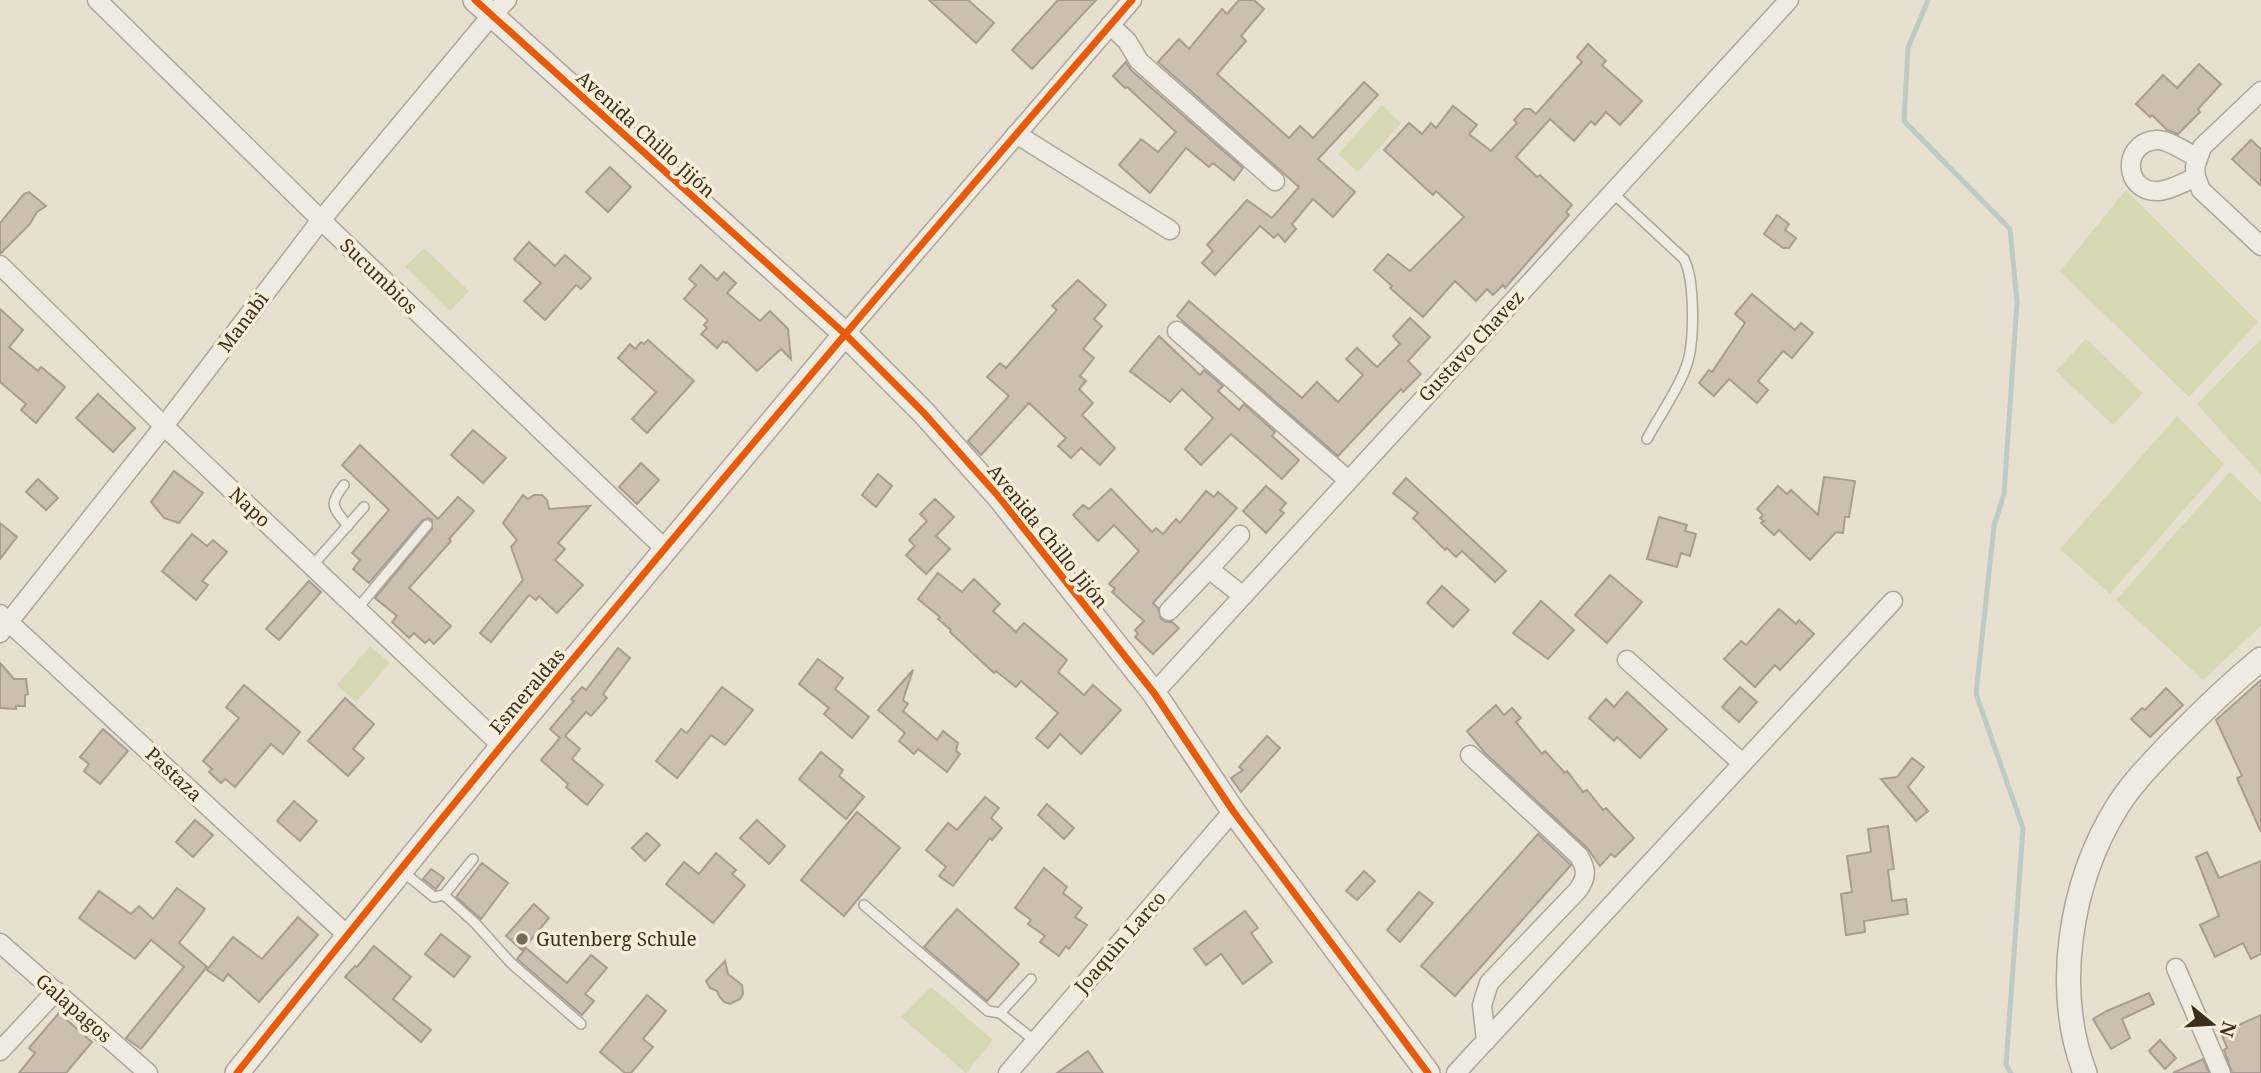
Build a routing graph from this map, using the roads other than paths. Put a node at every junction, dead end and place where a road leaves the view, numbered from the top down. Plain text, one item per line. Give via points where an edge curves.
1 (97, 0) edge
2 (1132, 0) edge
3 (1789, 0) edge
4 (491, 5) edge
5 (1110, 25) junction
6 (2261, 91) edge
7 (1016, 134) junction
8 (2199, 152) junction
9 (2196, 177) junction
10 (1275, 181) dead end
11 (1613, 192) junction
12 (321, 220) junction
13 (1170, 230) dead end
14 (2261, 246) edge
15 (0, 265) edge
16 (1177, 331) dead end
17 (845, 334) junction
18 (164, 426) junction
19 (1647, 439) dead end
20 (1348, 480) junction
21 (344, 485) dead end
22 (364, 507) dead end
23 (426, 525) dead end
24 (348, 526) junction
25 (1240, 535) dead end
26 (665, 549) junction
27 (312, 566) junction
28 (1209, 569) junction
29 (1243, 596) junction
30 (1893, 601) dead end
31 (357, 609) junction
32 (1169, 611) dead end
33 (3, 623) edge
34 (2261, 659) edge
35 (1627, 660) dead end
36 (1154, 693) junction
37 (502, 746) junction
38 (1470, 755) dead end
39 (1742, 763) junction
40 (1233, 811) junction
41 (473, 859) dead end
42 (400, 870) junction
43 (444, 895) junction
44 (864, 905) dead end
45 (347, 935) junction
46 (0, 943) edge
47 (2176, 968) dead end
48 (1031, 979) dead end
49 (56, 991) junction
50 (1000, 1013) junction
51 (581, 1024) dead end
52 (1035, 1041) junction
53 (1486, 1041) junction
54 (0, 1051) edge
55 (148, 1073) edge
56 (237, 1073) edge
57 (1008, 1073) edge
58 (1428, 1073) edge
59 (1456, 1073) edge
60 (2085, 1073) edge
61 (2221, 1073) edge

1 - 12 street, Sucumbios
2 - 5 street
3 - 11 street, Gustavo Chavez
4 - 12 street, Manabì
4 - 17 street, Avenida Chillo Jijón
5 - 7 street
5 - 10 street via 1127,40 1139,61
6 - 8 street
7 - 13 street
7 - 17 street
8 - 9 street
8 - 9 street via 2156,140 2140,146 2131,156 2129,169 2132,179 2149,190 2162,191
9 - 14 street via 2202,190
11 - 19 lane via 1684,259 1692,282 1687,366
11 - 20 street, Gustavo Chavez
12 - 18 street, Manabì
12 - 26 street, Sucumbios
15 - 18 street, Napo
16 - 20 street
17 - 26 street, Esmeraldas
17 - 36 street, Avenida Chillo Jijón via 999,497
18 - 27 street, Napo
18 - 33 street, Manabì
20 - 29 street, Gustavo Chavez
21 - 24 lane via 333,498 333,507
22 - 24 lane
23 - 31 lane
24 - 27 lane
25 - 28 street
26 - 37 street, Esmeraldas
27 - 31 street, Napo
28 - 29 street
28 - 32 street
29 - 36 street, Gustavo Chavez
30 - 39 street
31 - 37 street, Napo
33 - 45 street, Pastaza
34 - 60 street via 2217,695 2143,773 2095,848 2072,928 2068,976 2072,1026
35 - 39 street
36 - 40 street, Avenida Chillo Jijón
37 - 42 street, Esmeraldas
38 - 53 street via 1579,856 1586,868 1586,880 1578,890 1489,983 1482,1005
39 - 53 street
40 - 52 street, Joaquìn Larco
40 - 58 street, Avenida Chillo Jijón
41 - 43 lane
42 - 43 lane via 434,897
42 - 45 street, Esmeraldas
43 - 51 lane
44 - 50 lane via 988,1011
45 - 56 street, Esmeraldas
46 - 49 street, Galapagos
47 - 61 street
48 - 50 lane
49 - 54 street
49 - 55 street, Galapagos
50 - 52 lane
52 - 57 street, Joaquìn Larco
53 - 59 street

